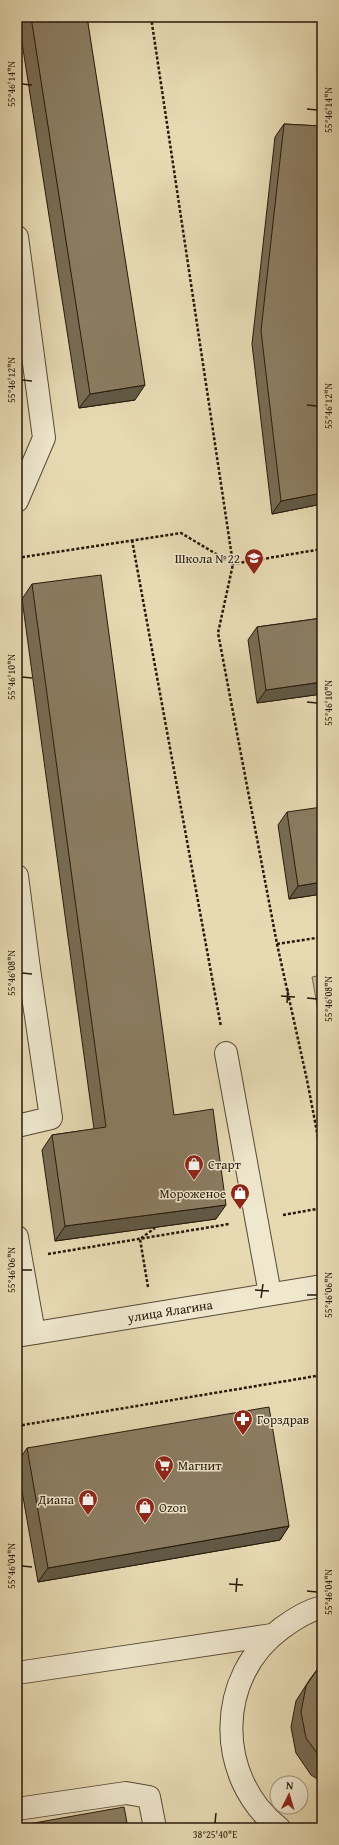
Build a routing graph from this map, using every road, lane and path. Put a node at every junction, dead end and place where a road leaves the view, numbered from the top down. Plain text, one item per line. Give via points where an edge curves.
1 (151, 17) edge
2 (17, 237) edge
3 (17, 501) edge
4 (132, 540) junction
5 (322, 549) edge
6 (17, 558) edge
7 (233, 564) junction
8 (17, 876) edge
9 (322, 937) edge
10 (277, 944) junction
11 (23, 970) edge
12 (226, 1053) joint
13 (17, 1126) edge
14 (322, 1158) edge
15 (322, 1208) edge
16 (256, 1219) junction
17 (155, 1228) edge
18 (17, 1237) edge
19 (140, 1239) junction
20 (21, 1259) junction
21 (322, 1286) edge
22 (270, 1294) junction
23 (153, 1314) junction
24 (25, 1335) edge
25 (322, 1375) edge
26 (17, 1426) edge
27 (322, 1607) edge
28 (272, 1635) junction
29 (17, 1674) edge
30 (17, 1809) edge
31 (155, 1828) edge
32 (279, 1828) edge

1 - 7 path
2 - 3 street via 44,438
4 - 6 path
4 - 7 path via 181,533
4 - 12 path
5 - 7 path
7 - 10 path via 218,633
8 - 11 street
9 - 10 path
10 - 14 path
11 - 13 street via 51,1118
12 - 16 street
15 - 16 path
16 - 19 path
16 - 22 street
17 - 19 path
18 - 20 street
19 - 20 path
19 - 23 path
20 - 24 street
21 - 22 street, улица Ялагина
22 - 23 street, улица Ялагина
23 - 24 street, улица Ялагина
25 - 26 path
27 - 28 street via 295,1619
28 - 29 street
28 - 32 street via 255,1654 242,1676 231,1716 231,1742 239,1775 251,1798
30 - 31 street via 126,1793 149,1797

